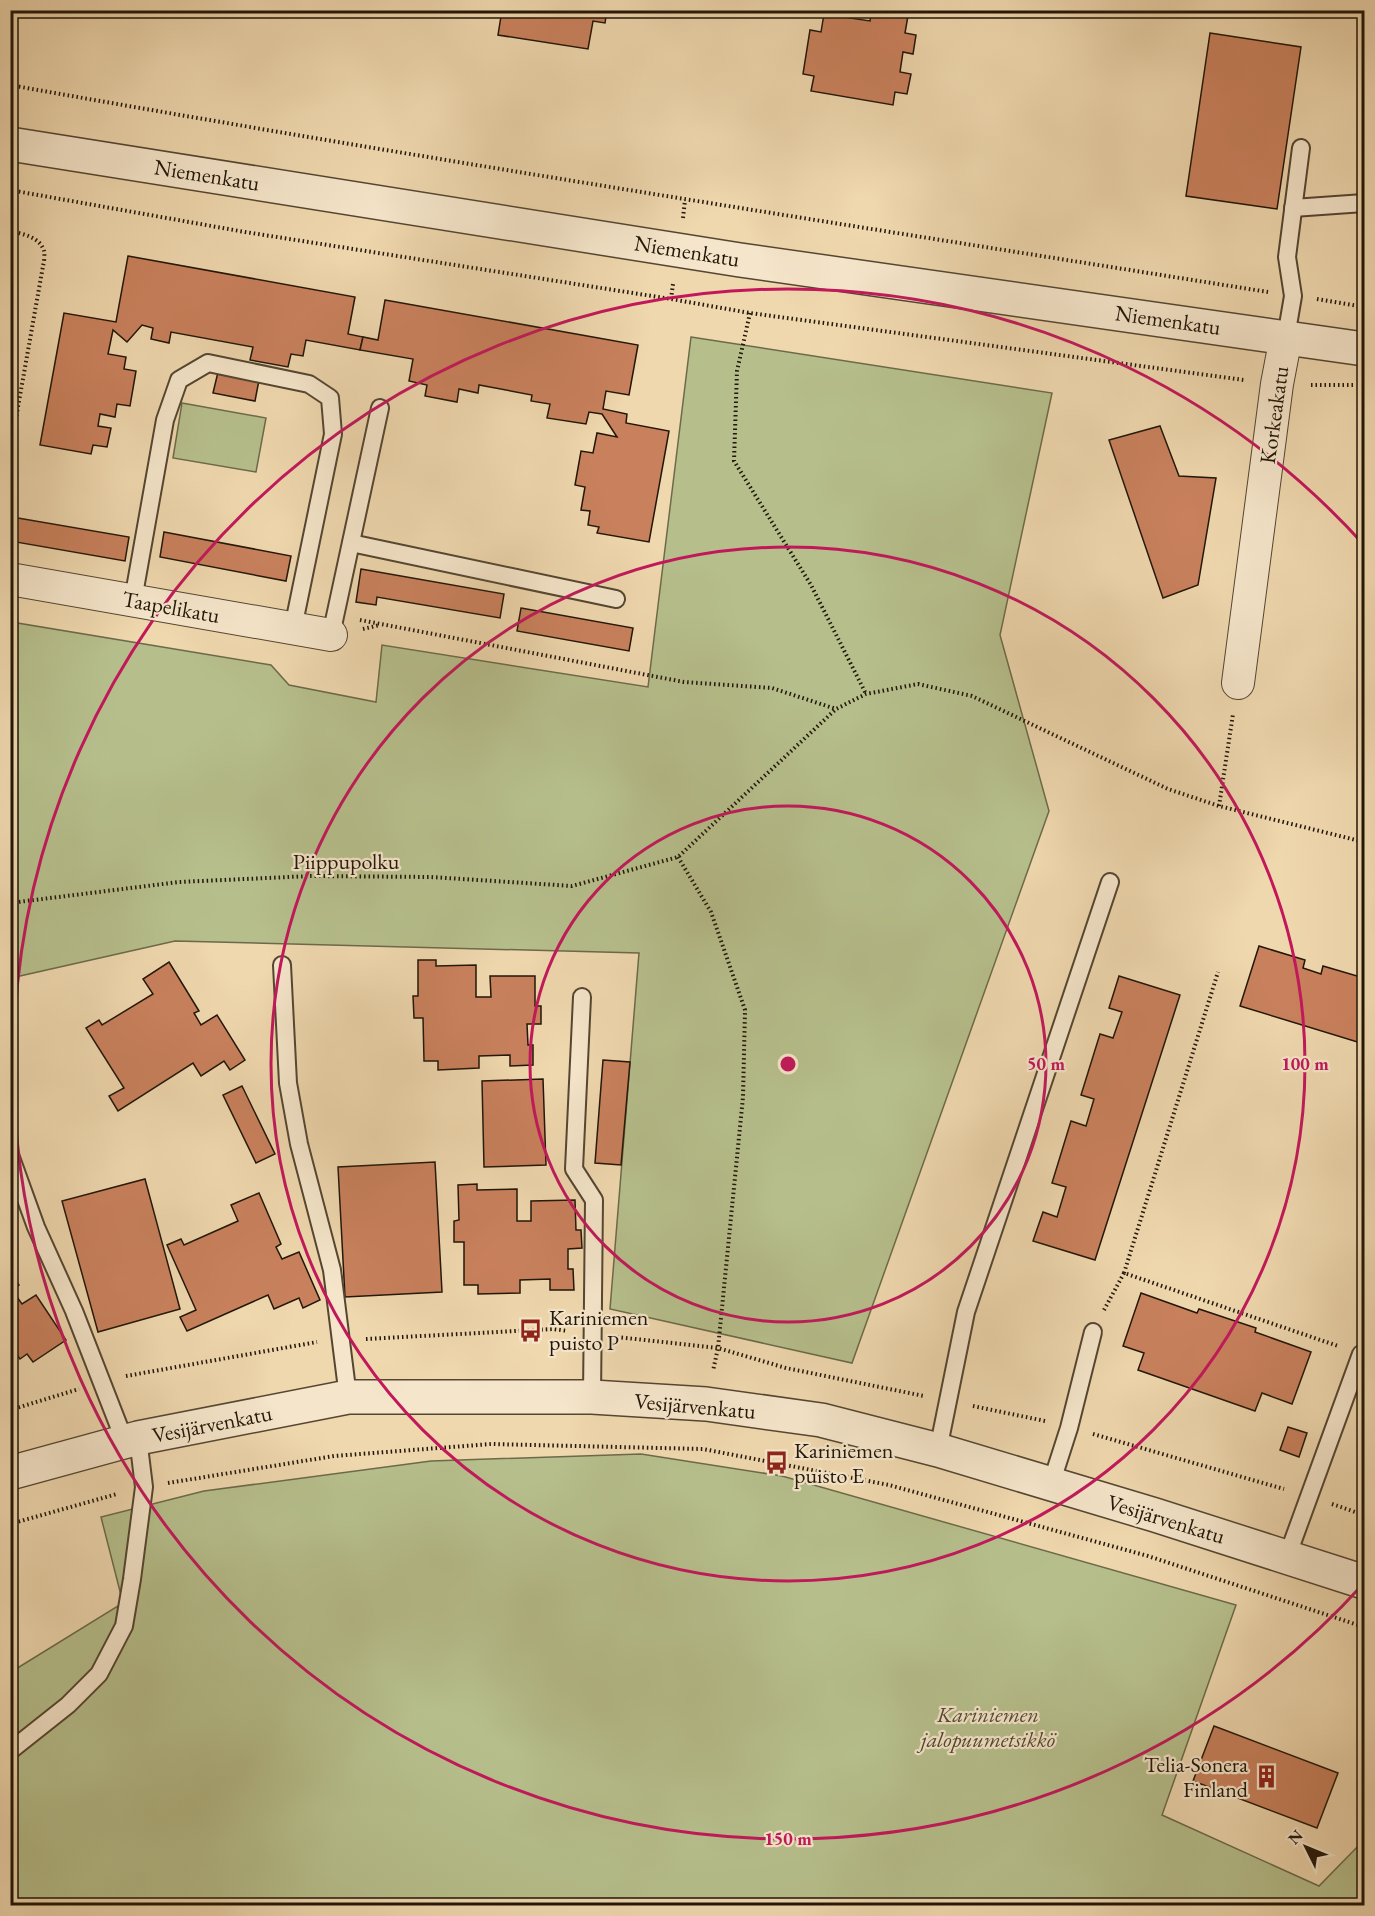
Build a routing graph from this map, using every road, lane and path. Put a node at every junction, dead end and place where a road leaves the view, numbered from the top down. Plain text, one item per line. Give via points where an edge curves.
1 (10, 85) edge
2 (10, 144) edge
3 (1301, 148) dead end
4 (10, 190) edge
5 (1365, 202) edge
6 (1293, 208) junction
7 (10, 231) edge
8 (1293, 296) junction
9 (1365, 306) edge
10 (750, 313) junction
11 (1286, 337) junction
12 (1365, 349) edge
13 (1277, 384) junction
14 (1365, 385) edge
15 (380, 408) dead end
16 (10, 452) edge
17 (351, 543) junction
18 (10, 579) edge
19 (616, 599) dead end
20 (133, 600) junction
21 (383, 624) dead end
22 (293, 628) junction
23 (331, 635) joint
24 (1238, 683) joint
25 (866, 694) junction
26 (836, 709) junction
27 (1219, 806) junction
28 (1365, 842) edge
29 (678, 857) junction
30 (1110, 882) dead end
31 (10, 903) edge
32 (282, 965) dead end
33 (1218, 972) dead end
34 (582, 997) dead end
35 (10, 1155) edge
36 (1124, 1273) junction
37 (1093, 1332) joint
38 (1361, 1354) joint
39 (348, 1397) junction
40 (592, 1397) junction
41 (706, 1404) junction
42 (132, 1440) junction
43 (703, 1449) junction
44 (938, 1450) junction
45 (10, 1473) edge
46 (1052, 1484) junction
47 (144, 1486) junction
48 (10, 1524) edge
49 (1287, 1557) junction
50 (1365, 1582) edge
51 (1365, 1627) edge
52 (10, 1751) edge

1 - 8 path via 686,200
2 - 11 street, Niemenkatu via 740,260
3 - 6 lane, Korkeakatu
4 - 10 path
5 - 6 lane
6 - 8 lane, Korkeakatu via 1287,258
7 - 16 path via 28,235 44,251
8 - 9 path
8 - 11 lane, Korkeakatu
10 - 13 path
10 - 25 path via 737,371 734,461 811,585
11 - 12 street, Niemenkatu
11 - 13 street, Korkeakatu
13 - 14 path
13 - 24 street, Korkeakatu
15 - 17 lane
17 - 19 lane
17 - 23 lane
18 - 20 street, Taapelikatu
20 - 22 street, Taapelikatu
20 - 22 lane via 165,420 179,380 208,363 309,384 330,398 333,434
21 - 26 path via 684,682 772,688
22 - 23 street, Taapelikatu
24 - 27 path
25 - 26 path
25 - 27 path via 918,684 972,696 1168,789
26 - 29 path
27 - 28 path
29 - 31 path, Piippupolku via 572,886 432,877 310,876 180,882
29 - 41 path via 711,912 745,1011 743,1097 718,1348
30 - 44 lane via 966,1312
32 - 39 lane via 288,1083 299,1144 332,1270
33 - 36 path
34 - 40 lane via 574,1169 594,1200
35 - 42 lane via 36,1227
36 - 37 path
36 - 38 path
37 - 46 lane
38 - 49 lane
39 - 40 street, Vesijärvenkatu
39 - 42 street, Vesijärvenkatu
40 - 41 street, Vesijärvenkatu
41 - 43 path
41 - 44 street, Vesijärvenkatu via 821,1420
42 - 45 street, Vesijärvenkatu
42 - 47 lane
43 - 47 path via 491,1444 334,1456
43 - 51 path via 900,1488 1148,1556
44 - 46 street, Vesijärvenkatu
46 - 49 street, Vesijärvenkatu
47 - 48 path
47 - 52 lane via 124,1626 99,1674 68,1705
49 - 50 street, Vesijärvenkatu

